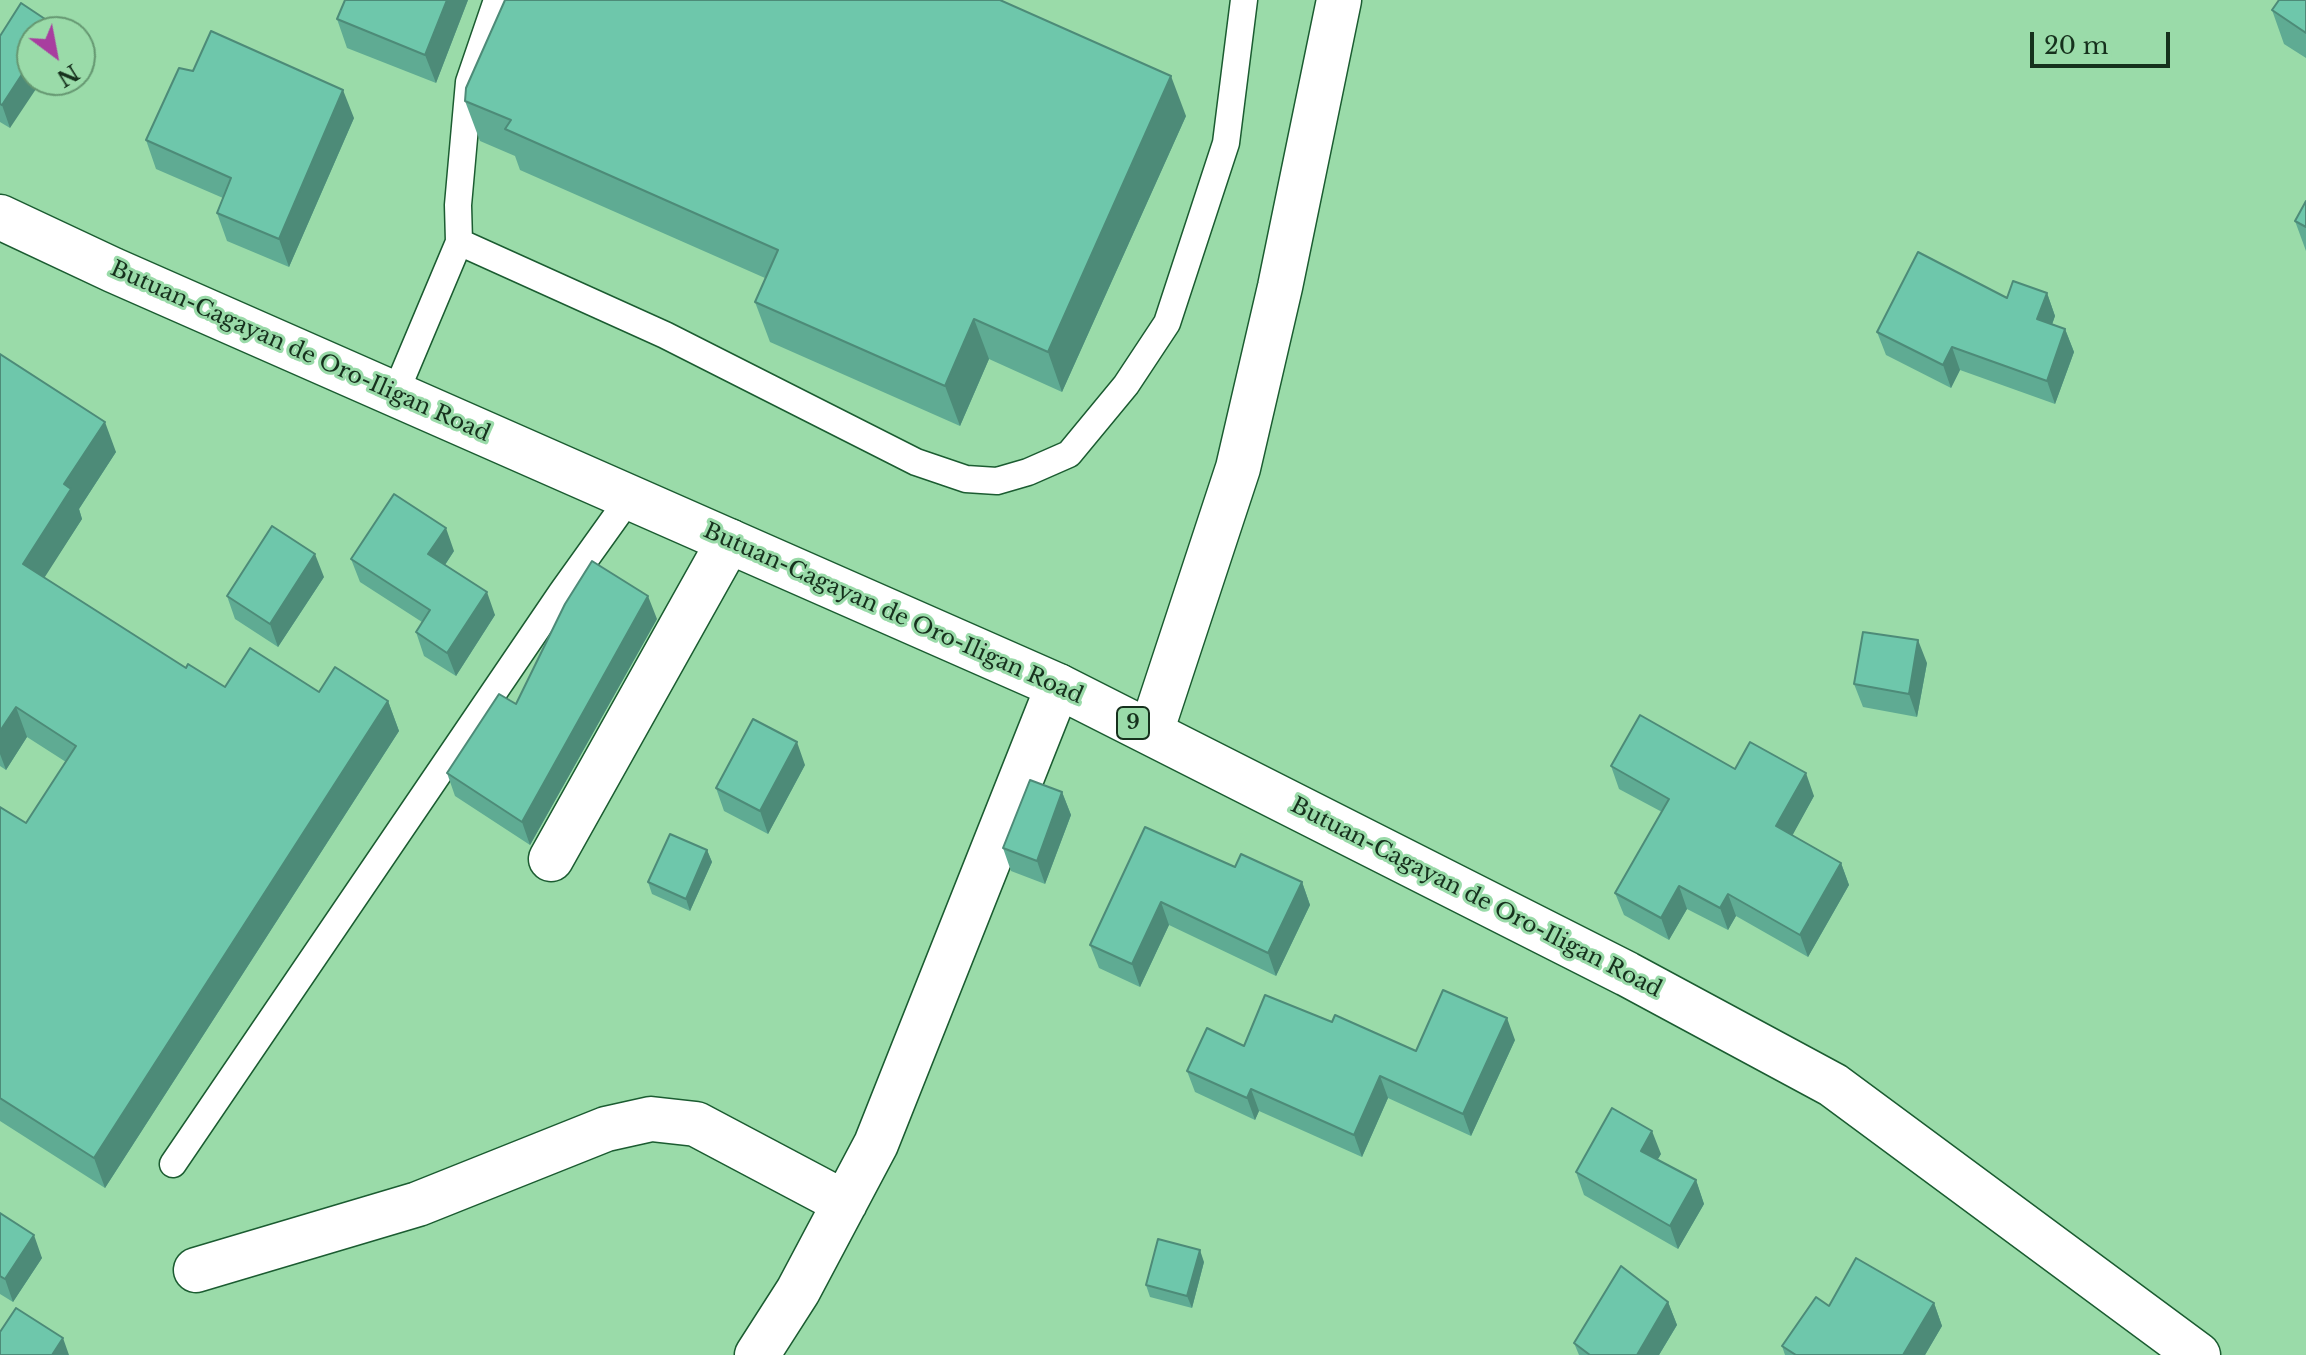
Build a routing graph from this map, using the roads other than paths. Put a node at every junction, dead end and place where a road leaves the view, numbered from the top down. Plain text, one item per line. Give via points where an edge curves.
1 (497, 0) edge
2 (1244, 0) edge
3 (1339, 0) edge
4 (0, 217) edge
5 (459, 242) junction
6 (395, 394) junction
7 (630, 497) junction
8 (729, 541) junction
9 (1058, 686) junction
10 (1151, 732) junction
11 (551, 859) dead end
12 (173, 1164) dead end
13 (845, 1203) junction
14 (196, 1270) dead end
15 (757, 1355) edge
16 (2198, 1355) edge

1 - 5 lane via 469,82
2 - 5 lane via 1226,143 1167,323 1126,385 1069,454 1028,472 997,481 966,479 916,462 665,335
3 - 10 main road via 1238,468
4 - 6 main road, Butuan-Cagayan de Oro-Iligan Road / 9
5 - 6 lane
6 - 7 main road, Butuan-Cagayan de Oro-Iligan Road / 9
7 - 8 main road, Butuan-Cagayan de Oro-Iligan Road / 9
7 - 12 lane
8 - 9 main road, Butuan-Cagayan de Oro-Iligan Road / 9
8 - 11 main road
9 - 10 main road, Butuan-Cagayan de Oro-Iligan Road / 9
9 - 13 main road via 876,1144
10 - 16 main road, Butuan-Cagayan de Oro-Iligan Road / 9 via 1833,1085
13 - 14 main road via 696,1124 651,1119 606,1129 418,1204
13 - 15 main road

